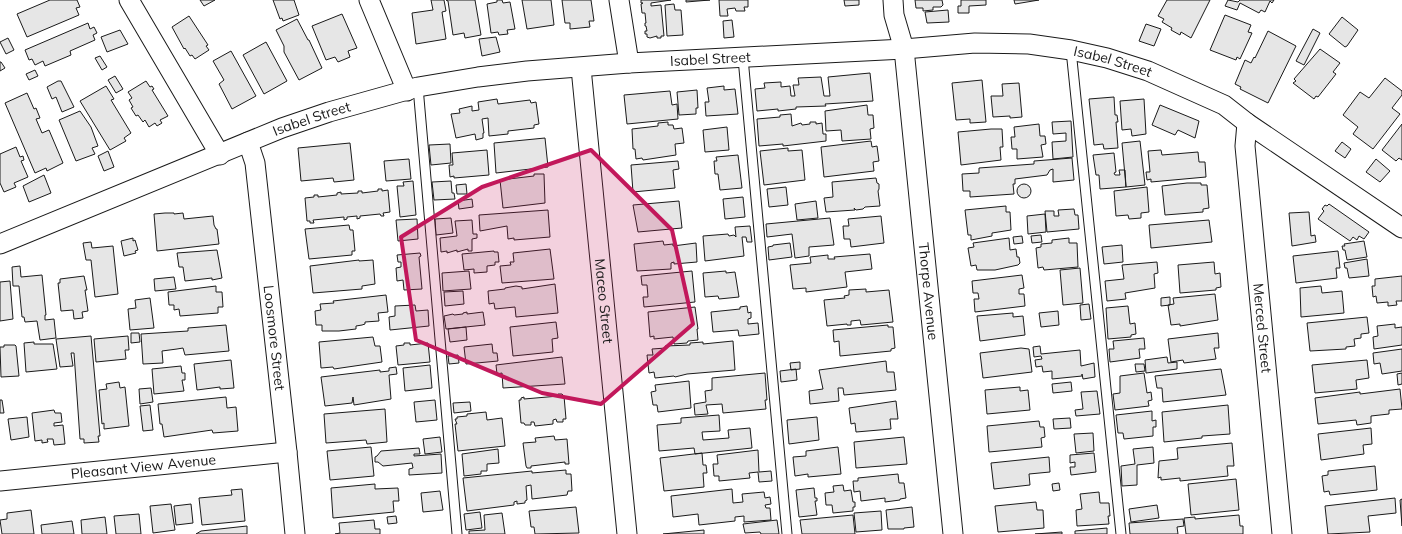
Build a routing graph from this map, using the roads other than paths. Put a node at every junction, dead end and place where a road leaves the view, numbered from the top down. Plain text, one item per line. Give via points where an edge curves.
1 (129, 0) edge
2 (369, 0) edge
3 (619, 0) edge
4 (893, 0) edge
5 (904, 49) junction
6 (1071, 50) junction
7 (743, 58) junction
8 (629, 63) junction
9 (581, 68) junction
10 (412, 89) junction
11 (1247, 123) junction
12 (248, 142) junction
13 (220, 155) junction
14 (1402, 228) edge
15 (0, 244) edge
16 (287, 452) junction
17 (0, 481) edge
18 (295, 534) edge
19 (457, 534) edge
20 (627, 534) edge
21 (787, 534) edge
22 (953, 534) edge
23 (1121, 534) edge
24 (1282, 534) edge

1 - 13 street
2 - 10 street
3 - 8 street
4 - 5 street, Thorpe Avenue
5 - 6 street, Isabel Street via 975,43 1029,44
5 - 7 street, Isabel Street
5 - 22 street, Thorpe Avenue
6 - 11 street, Isabel Street via 1148,71 1224,105
6 - 23 lane
7 - 8 street, Isabel Street
7 - 21 lane
8 - 9 street, Isabel Street
9 - 10 street, Isabel Street via 478,77
9 - 20 street, Maceo Street
10 - 12 street, Isabel Street via 329,112
10 - 19 lane
11 - 14 street, Isabel Street
11 - 24 street, Merced Street via 1246,146
12 - 13 street, Isabel Street
12 - 16 street, Loosmore Street via 255,163
13 - 15 street, Isabel Street
16 - 17 street, Pleasant View Avenue
16 - 18 street, Loosmore Street

